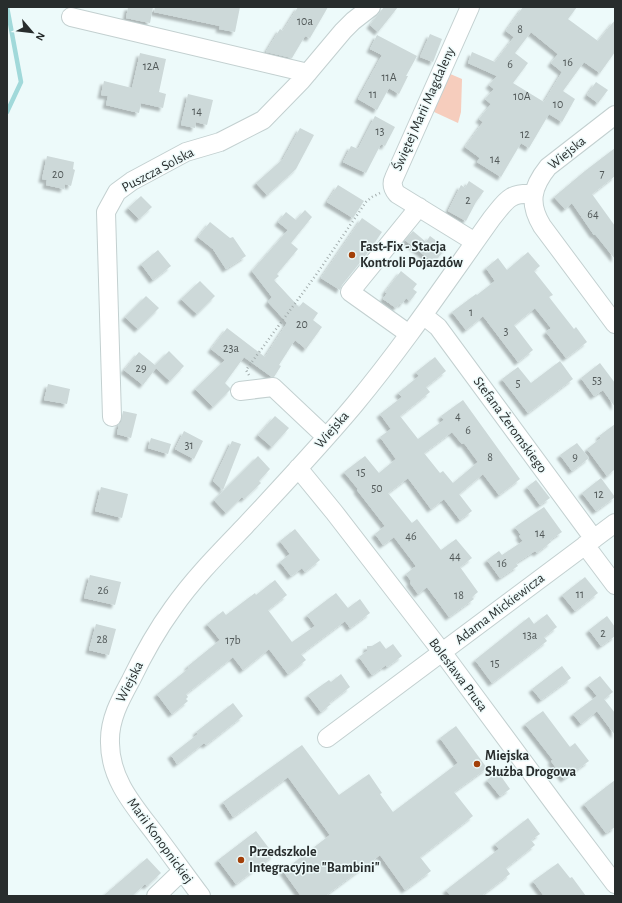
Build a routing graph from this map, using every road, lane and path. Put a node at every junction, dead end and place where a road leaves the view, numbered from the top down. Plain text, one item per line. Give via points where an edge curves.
1 (371, 7) edge
2 (470, 7) edge
3 (71, 17) dead end
4 (308, 73) junction
5 (615, 115) edge
6 (393, 188) junction
7 (534, 194) junction
8 (418, 207) junction
9 (475, 242) junction
10 (423, 315) junction
11 (615, 324) edge
12 (409, 334) junction
13 (259, 389) junction
14 (240, 391) dead end
15 (112, 416) dead end
16 (326, 437) junction
17 (298, 468) junction
18 (615, 523) edge
19 (590, 542) junction
20 (615, 584) edge
21 (442, 652) junction
22 (327, 738) dead end
23 (120, 785) joint
24 (182, 871) junction
25 (615, 884) edge
26 (156, 896) edge
27 (201, 896) edge

1 - 4 street, Puszcza Solska via 343,31
2 - 6 street, Świętej Marii Magdaleny via 392,182
3 - 4 street
4 - 15 street, Puszcza Solska via 262,120 220,142 186,152 117,192 106,212
5 - 7 street, Wiejska via 548,167 539,179
6 - 8 street, Świętej Marii Magdaleny via 397,194
6 - 13 path via 366,202 246,370
7 - 9 street, Wiejska via 511,197
7 - 11 street via 533,206 542,226
8 - 9 street, Świętej Marii Magdaleny
8 - 12 street via 350,292
9 - 10 street, Wiejska
10 - 12 street, Wiejska
10 - 19 street, Stefana Żeromskiego via 438,327
12 - 16 street, Wiejska via 369,387
13 - 14 street
13 - 16 street via 273,387
16 - 17 street, Wiejska
17 - 21 street, Bolesława Prusa
17 - 23 street, Wiejska via 195,580 158,631 121,699 113,720 111,758
18 - 19 street, Adama Mickiewicza
19 - 20 street, Stefana Żeromskiego
19 - 21 street, Adama Mickiewicza
21 - 22 street, Adama Mickiewicza
21 - 25 street, Bolesława Prusa
23 - 24 street, Marii Konopnickiej
24 - 26 street
24 - 27 street, Marii Konopnickiej

